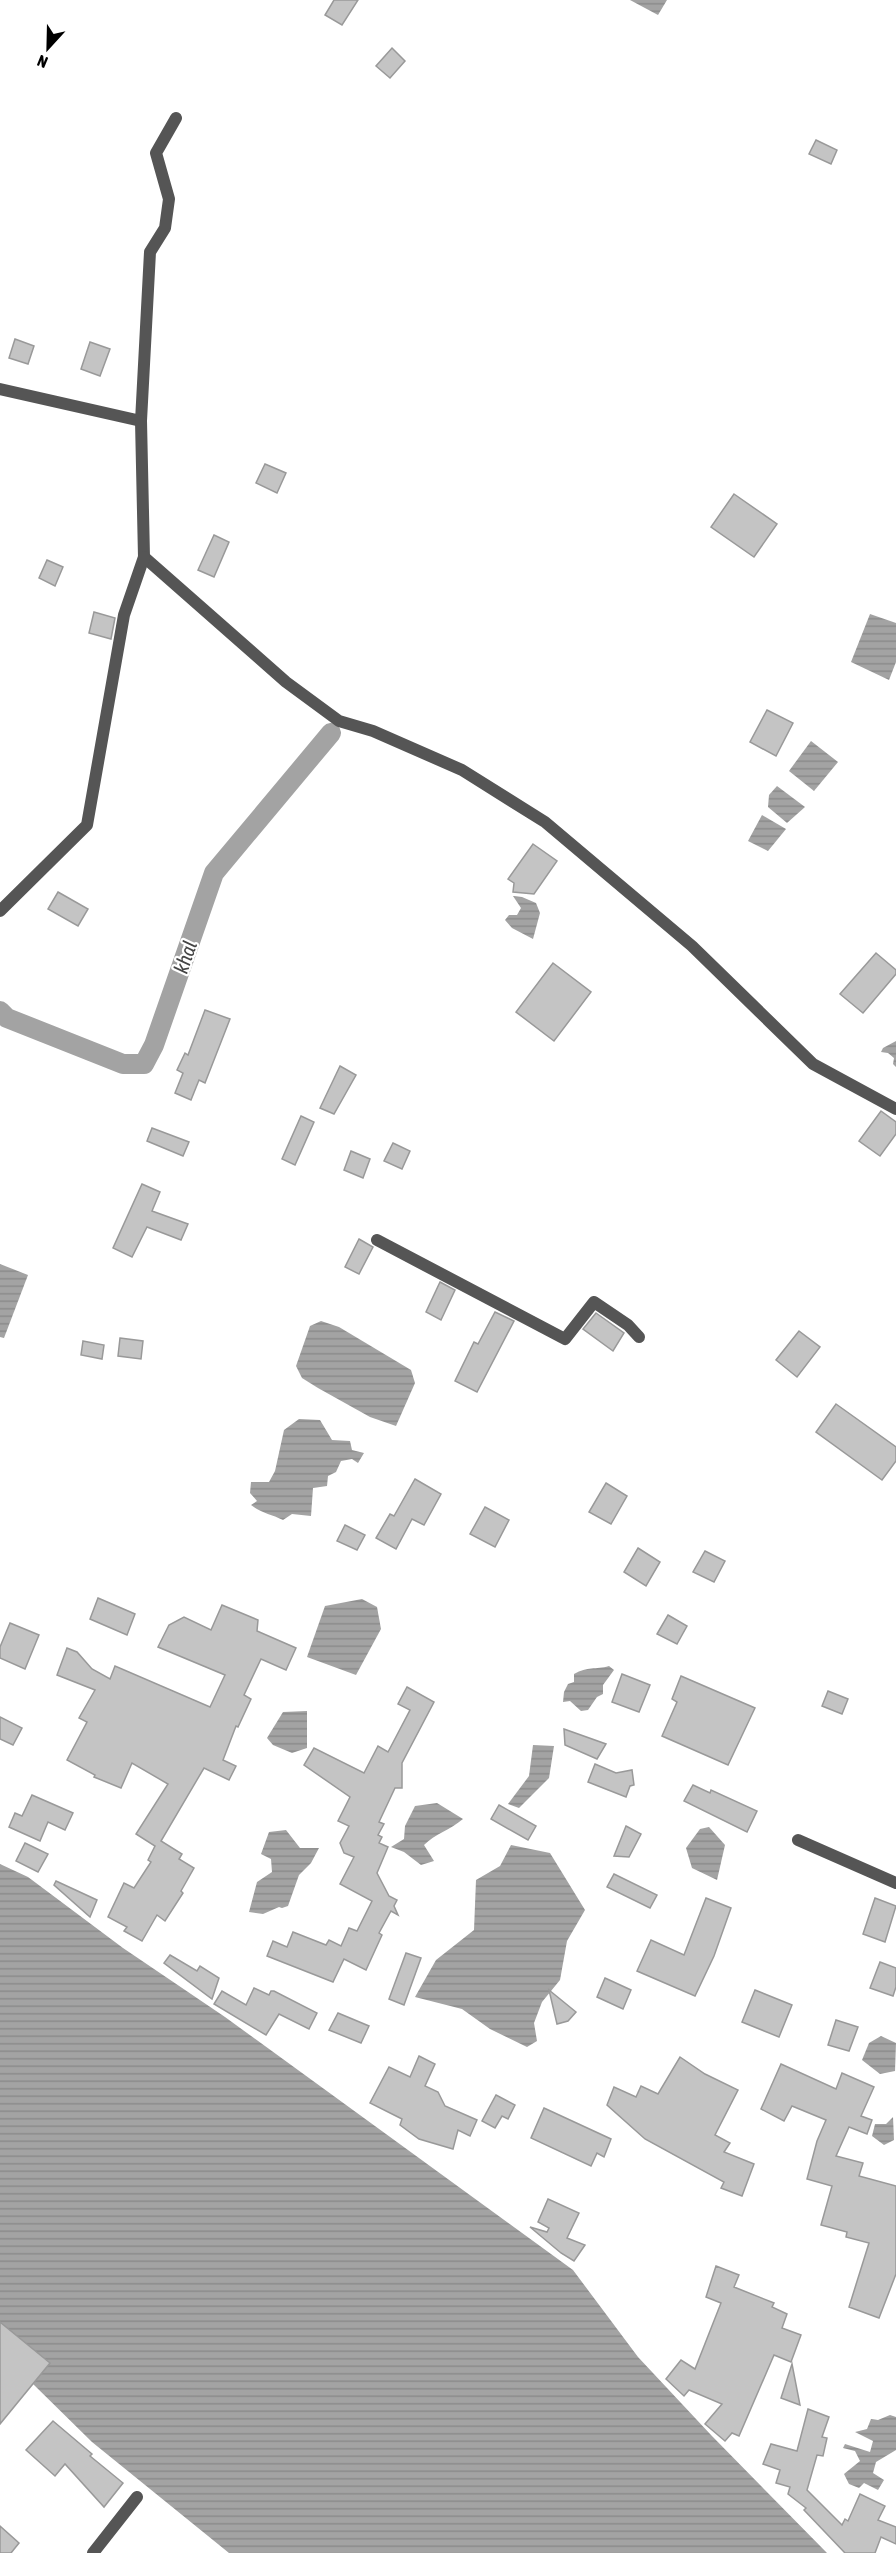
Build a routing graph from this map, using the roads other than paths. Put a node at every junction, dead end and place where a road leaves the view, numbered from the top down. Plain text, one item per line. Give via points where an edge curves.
1 (176, 118) dead end
2 (0, 388) edge
3 (141, 421) junction
4 (144, 557) junction
5 (0, 911) edge
6 (896, 1108) edge
7 (377, 1240) dead end
8 (639, 1337) dead end
9 (798, 1840) dead end
10 (896, 1883) edge
11 (136, 2497) dead end
12 (93, 2553) edge

1 - 3 street via 156,153 169,199 165,228 150,252
2 - 3 street
3 - 4 street
4 - 5 street via 124,615 87,825
4 - 6 street via 286,682 339,721 373,731 462,770 545,822 692,946 813,1065
7 - 8 street via 565,1339 594,1302
9 - 10 street
11 - 12 street

